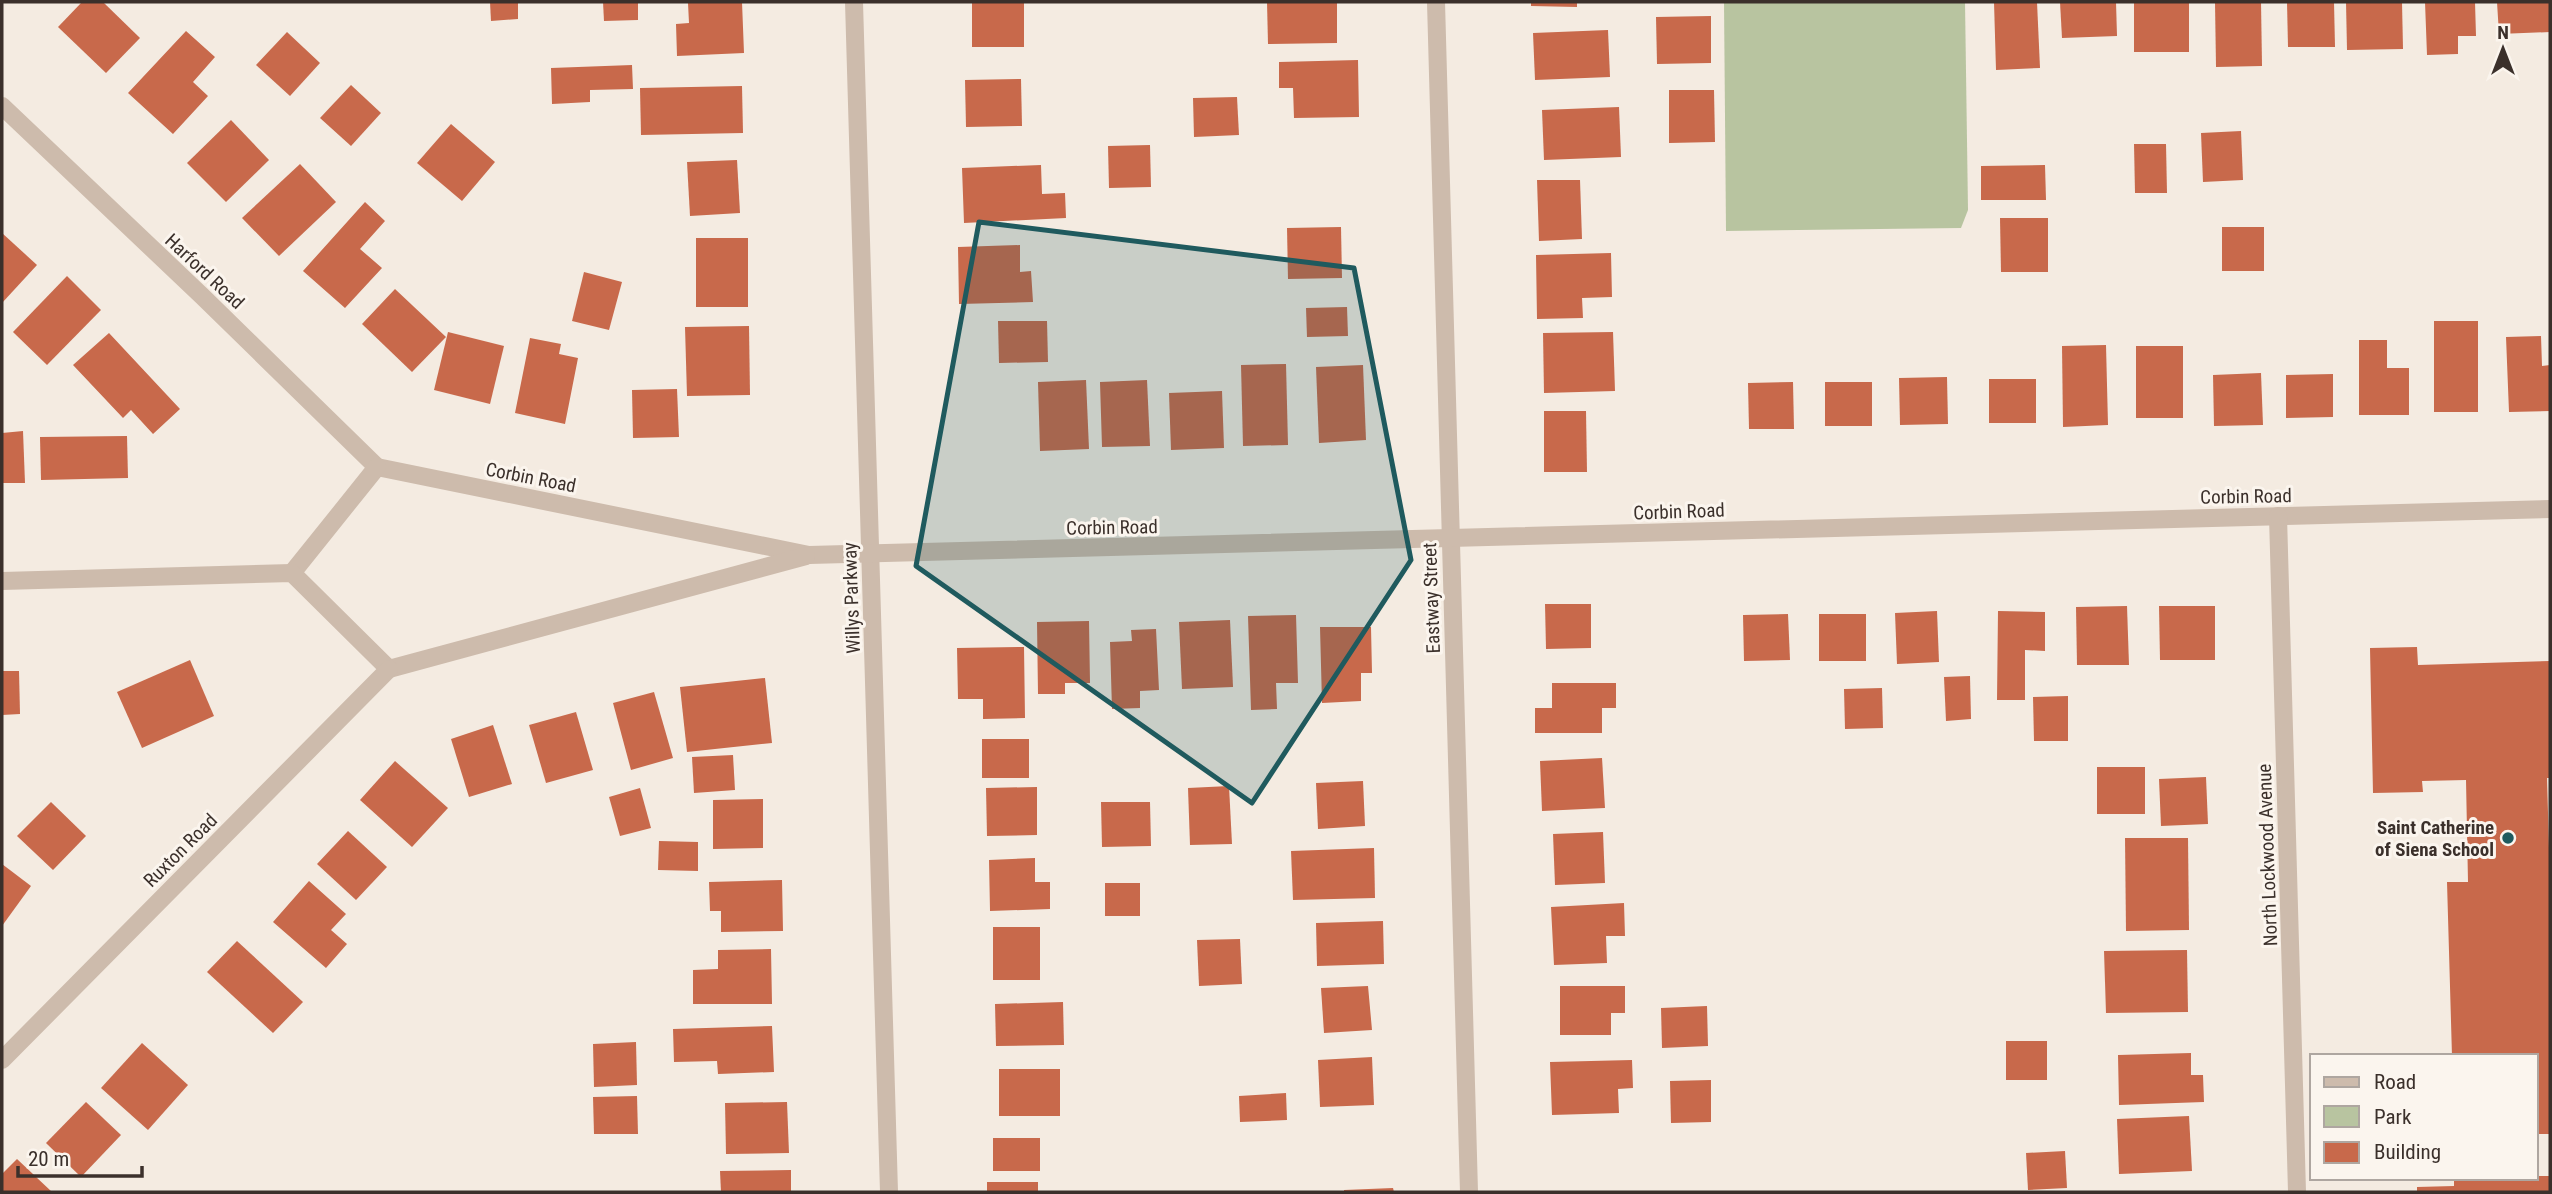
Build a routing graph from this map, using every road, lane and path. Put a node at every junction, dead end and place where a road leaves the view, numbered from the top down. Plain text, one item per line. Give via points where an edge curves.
1 (854, 2) edge
2 (1436, 2) edge
3 (2, 106) edge
4 (377, 467) junction
5 (2550, 509) edge
6 (2278, 516) junction
7 (1450, 539) junction
8 (809, 555) junction
9 (870, 555) junction
10 (292, 573) junction
11 (2, 581) edge
12 (389, 669) junction
13 (2, 1060) edge
14 (889, 1192) edge
15 (1469, 1192) edge
16 (2297, 1192) edge

1 - 9 street, Willys Parkway
2 - 7 street, Eastway Street
3 - 4 street, Harford Road
4 - 8 street, Corbin Road
4 - 10 street
5 - 6 street, Corbin Road
6 - 7 street, Corbin Road
6 - 16 street, North Lockwood Avenue
7 - 9 street, Corbin Road
7 - 15 street, Eastway Street
8 - 9 street, Corbin Road
8 - 12 street, Corbin Road
9 - 14 street, Willys Parkway
10 - 11 street
10 - 12 street
12 - 13 street, Ruxton Road

